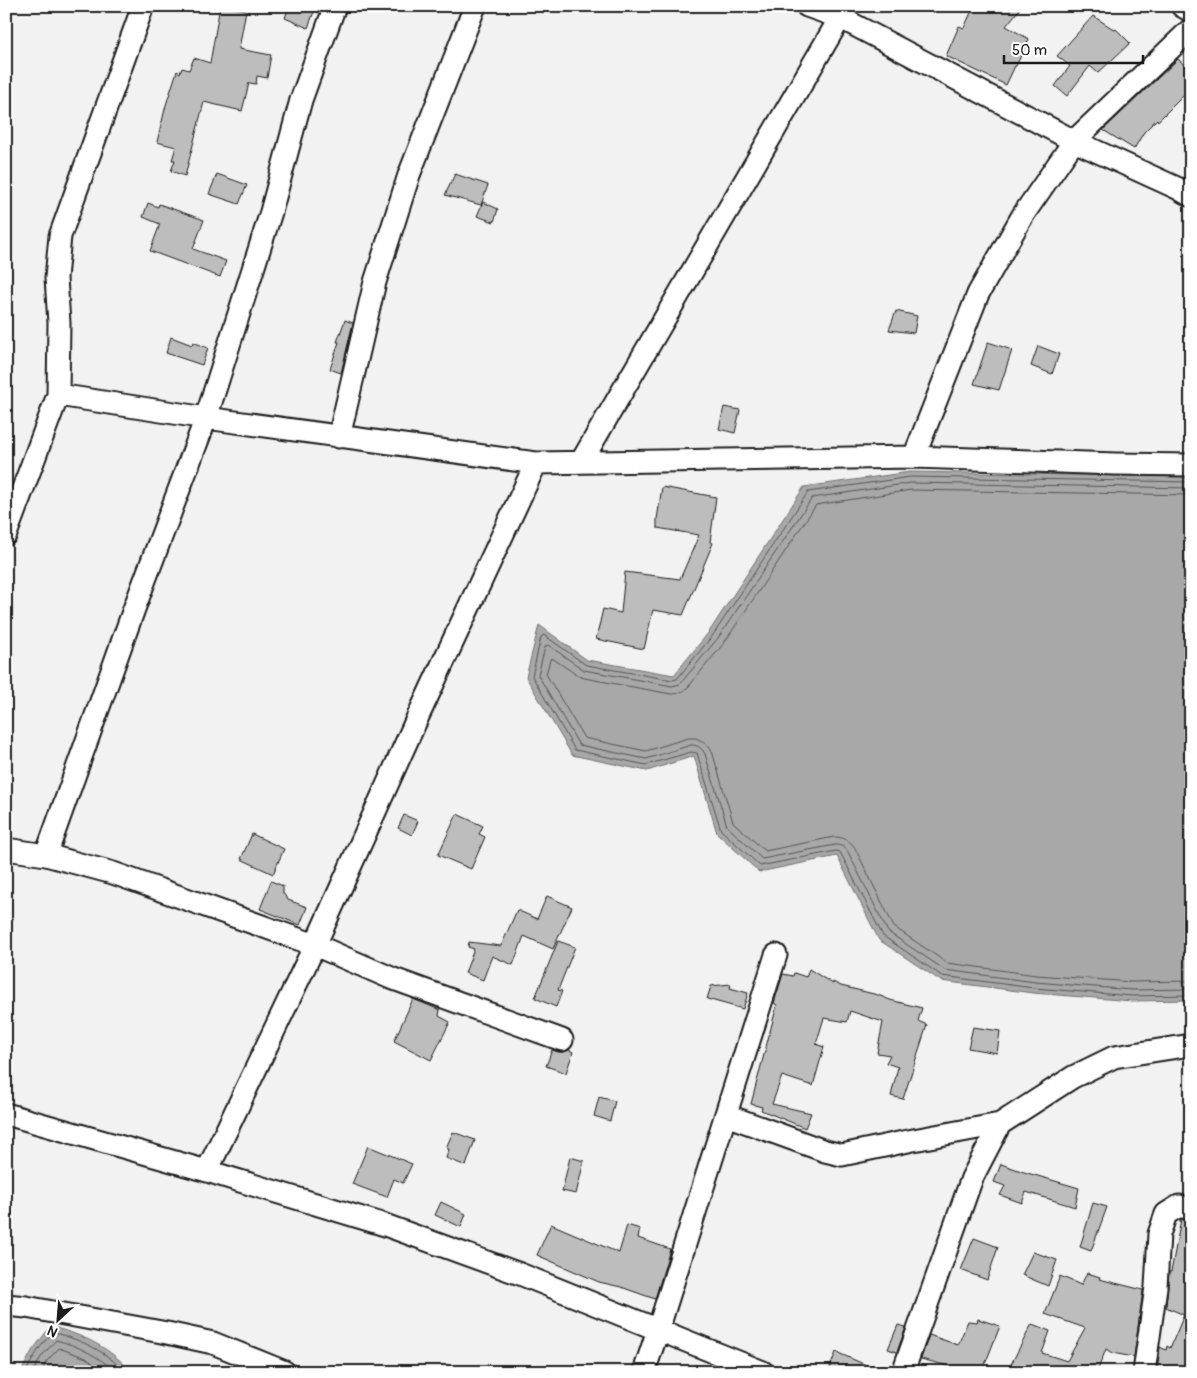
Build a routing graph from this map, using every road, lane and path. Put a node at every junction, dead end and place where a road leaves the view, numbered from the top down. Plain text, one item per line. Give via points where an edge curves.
1 (143, 6) edge
2 (335, 6) edge
3 (475, 6) edge
4 (807, 6) edge
5 (1182, 6) edge
6 (1191, 11) edge
7 (844, 12) edge
8 (1191, 29) edge
9 (1074, 141) junction
10 (1191, 196) edge
11 (58, 394) junction
12 (206, 418) junction
13 (339, 437) junction
14 (914, 457) junction
15 (581, 462) junction
16 (536, 463) junction
17 (1191, 464) edge
18 (6, 534) edge
19 (6, 849) edge
20 (46, 855) junction
21 (315, 945) junction
22 (776, 955) dead end
23 (562, 1040) dead end
24 (1191, 1045) edge
25 (6, 1114) edge
26 (726, 1115) junction
27 (1000, 1124) junction
28 (208, 1171) junction
29 (1191, 1209) edge
30 (6, 1305) edge
31 (658, 1330) junction
32 (285, 1372) edge
33 (644, 1372) edge
34 (763, 1372) edge
35 (903, 1372) edge
36 (1144, 1372) edge

1 - 11 street via 60,236 56,278
2 - 12 street via 301,100 271,212
3 - 13 street via 410,175 375,282
4 - 7 street
5 - 6 street
7 - 9 street
7 - 15 street
8 - 9 street
9 - 10 street
9 - 14 street via 1024,215 978,294
11 - 12 street
11 - 18 street
12 - 13 street
12 - 20 street
13 - 16 street
14 - 15 street
14 - 17 street
15 - 16 street
16 - 21 street
19 - 20 street
20 - 21 street via 113,873
21 - 23 street via 391,978
21 - 28 street
22 - 26 street
24 - 27 street via 1114,1057 1073,1077
25 - 28 street
26 - 27 street via 825,1152 842,1155
26 - 31 street
27 - 35 street via 972,1178
28 - 31 street via 385,1225 520,1274
29 - 36 street via 1179,1206 1166,1214 1159,1234 1156,1287
30 - 32 street via 213,1343
31 - 33 street
31 - 34 street

